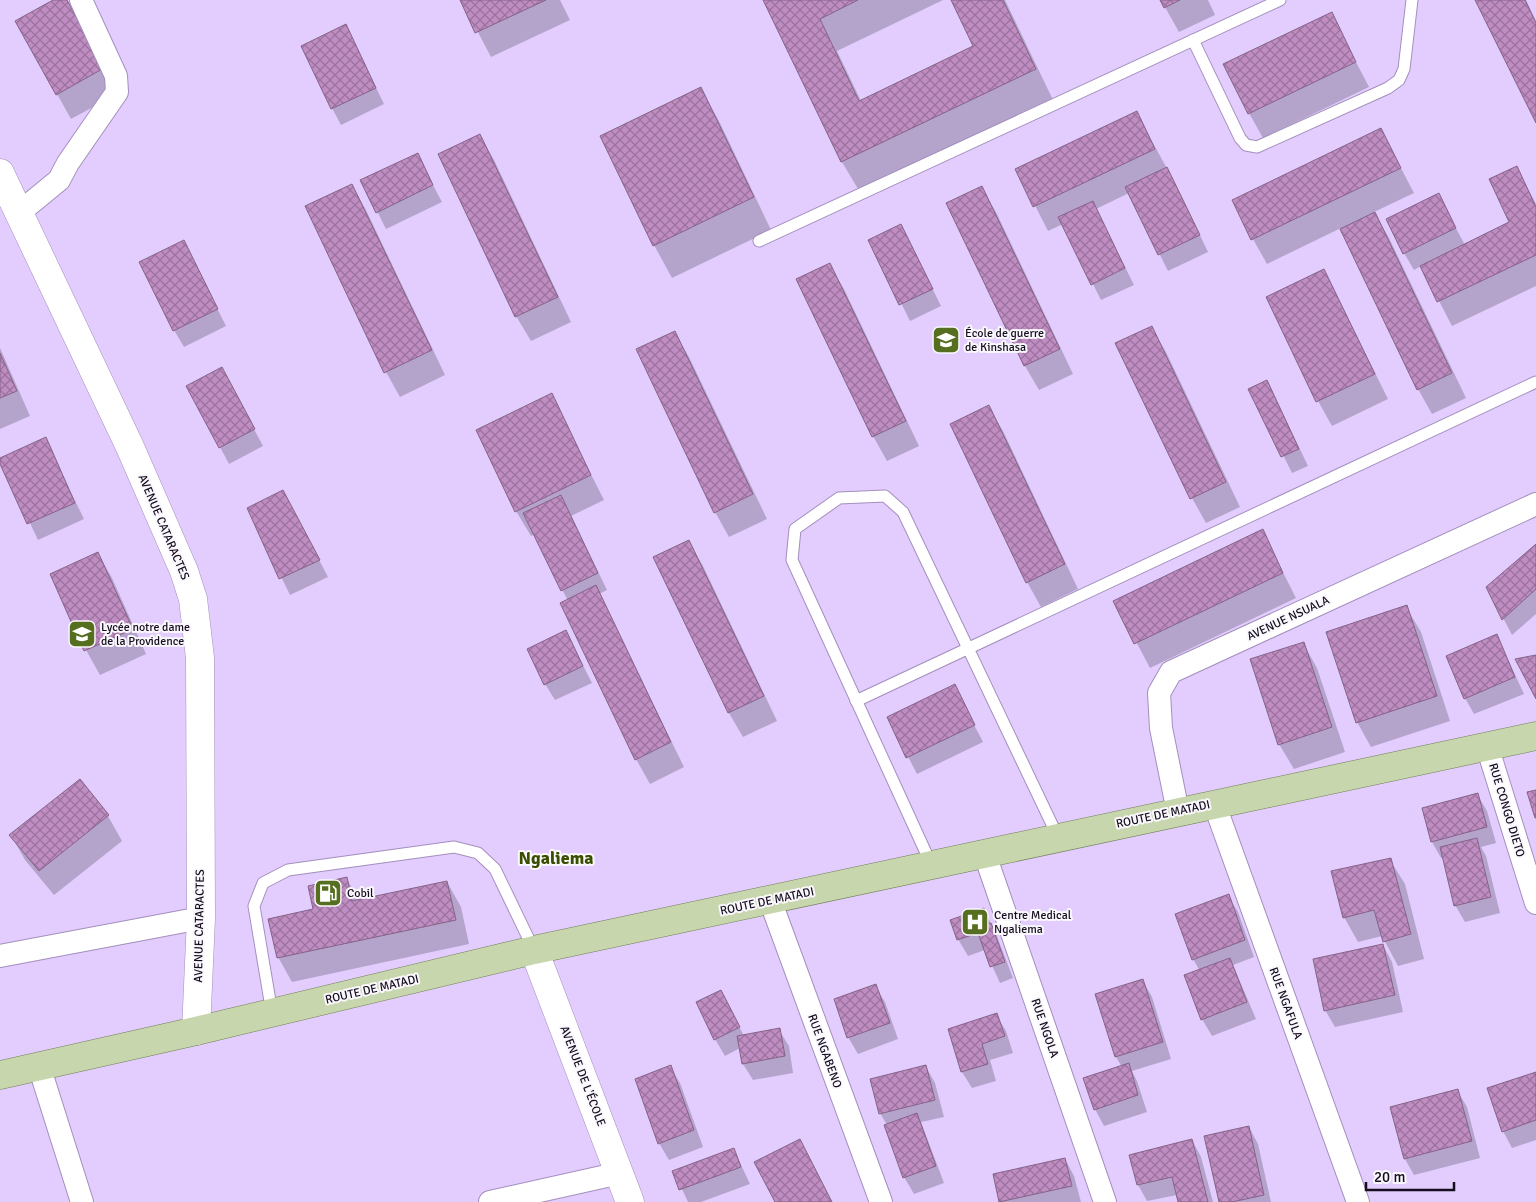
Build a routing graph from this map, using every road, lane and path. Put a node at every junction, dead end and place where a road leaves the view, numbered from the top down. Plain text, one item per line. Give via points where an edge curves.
1 (80, 0) edge
2 (1280, 0) edge
3 (1412, 0) edge
4 (1193, 40) junction
5 (0, 173) edge
6 (20, 212) junction
7 (759, 241) dead end
8 (1536, 382) edge
9 (1536, 504) edge
10 (968, 648) junction
11 (856, 701) junction
12 (1536, 736) edge
13 (1487, 746) junction
14 (1214, 803) junction
15 (1178, 812) junction
16 (1058, 837) junction
17 (985, 854) junction
18 (932, 866) junction
19 (770, 900) junction
20 (1536, 903) edge
21 (202, 918) junction
22 (534, 950) junction
23 (0, 956) edge
24 (272, 1013) junction
25 (196, 1031) junction
26 (38, 1066) junction
27 (0, 1075) edge
28 (620, 1173) junction
29 (82, 1202) edge
30 (490, 1202) edge
31 (630, 1202) edge
32 (881, 1202) edge
33 (1105, 1202) edge
34 (1358, 1202) edge

1 - 6 street via 116,76 117,92 59,180
2 - 4 lane
3 - 4 lane via 1404,69 1399,80 1257,148 1246,145 1240,138
4 - 7 lane
5 - 6 street, AVENUE CATARACTES
6 - 21 street, AVENUE CATARACTES via 130,447 184,570 193,599 200,658
8 - 10 lane
9 - 15 street, AVENUE NSUALA via 1171,672 1159,693 1161,728
10 - 11 lane
10 - 11 lane via 903,512 886,496 839,498 796,529 792,560
10 - 16 lane
11 - 18 lane
12 - 13 main road, ROUTE DE MATADI
13 - 14 main road, ROUTE DE MATADI
13 - 20 street, RUE CONGO DIETO
14 - 15 main road, ROUTE DE MATADI
14 - 34 street, RUE NGAFULA
15 - 16 main road, ROUTE DE MATADI
16 - 17 main road, ROUTE DE MATADI
17 - 18 main road, ROUTE DE MATADI
17 - 33 street, RUE NGOLA
18 - 19 main road, ROUTE DE MATADI
19 - 22 main road, ROUTE DE MATADI
19 - 32 street, RUE NGABENO
21 - 23 street
21 - 25 street, AVENUE CATARACTES
22 - 24 main road, ROUTE DE MATADI
22 - 24 lane via 495,869 478,853 454,847 288,870 263,883 254,906
22 - 28 street, AVENUE DE L'ÉCOLE
24 - 25 main road, ROUTE DE MATADI
25 - 26 main road, ROUTE DE MATADI
26 - 27 main road, ROUTE DE MATADI
26 - 29 street
28 - 30 street
28 - 31 street, AVENUE DE L'ÉCOLE

